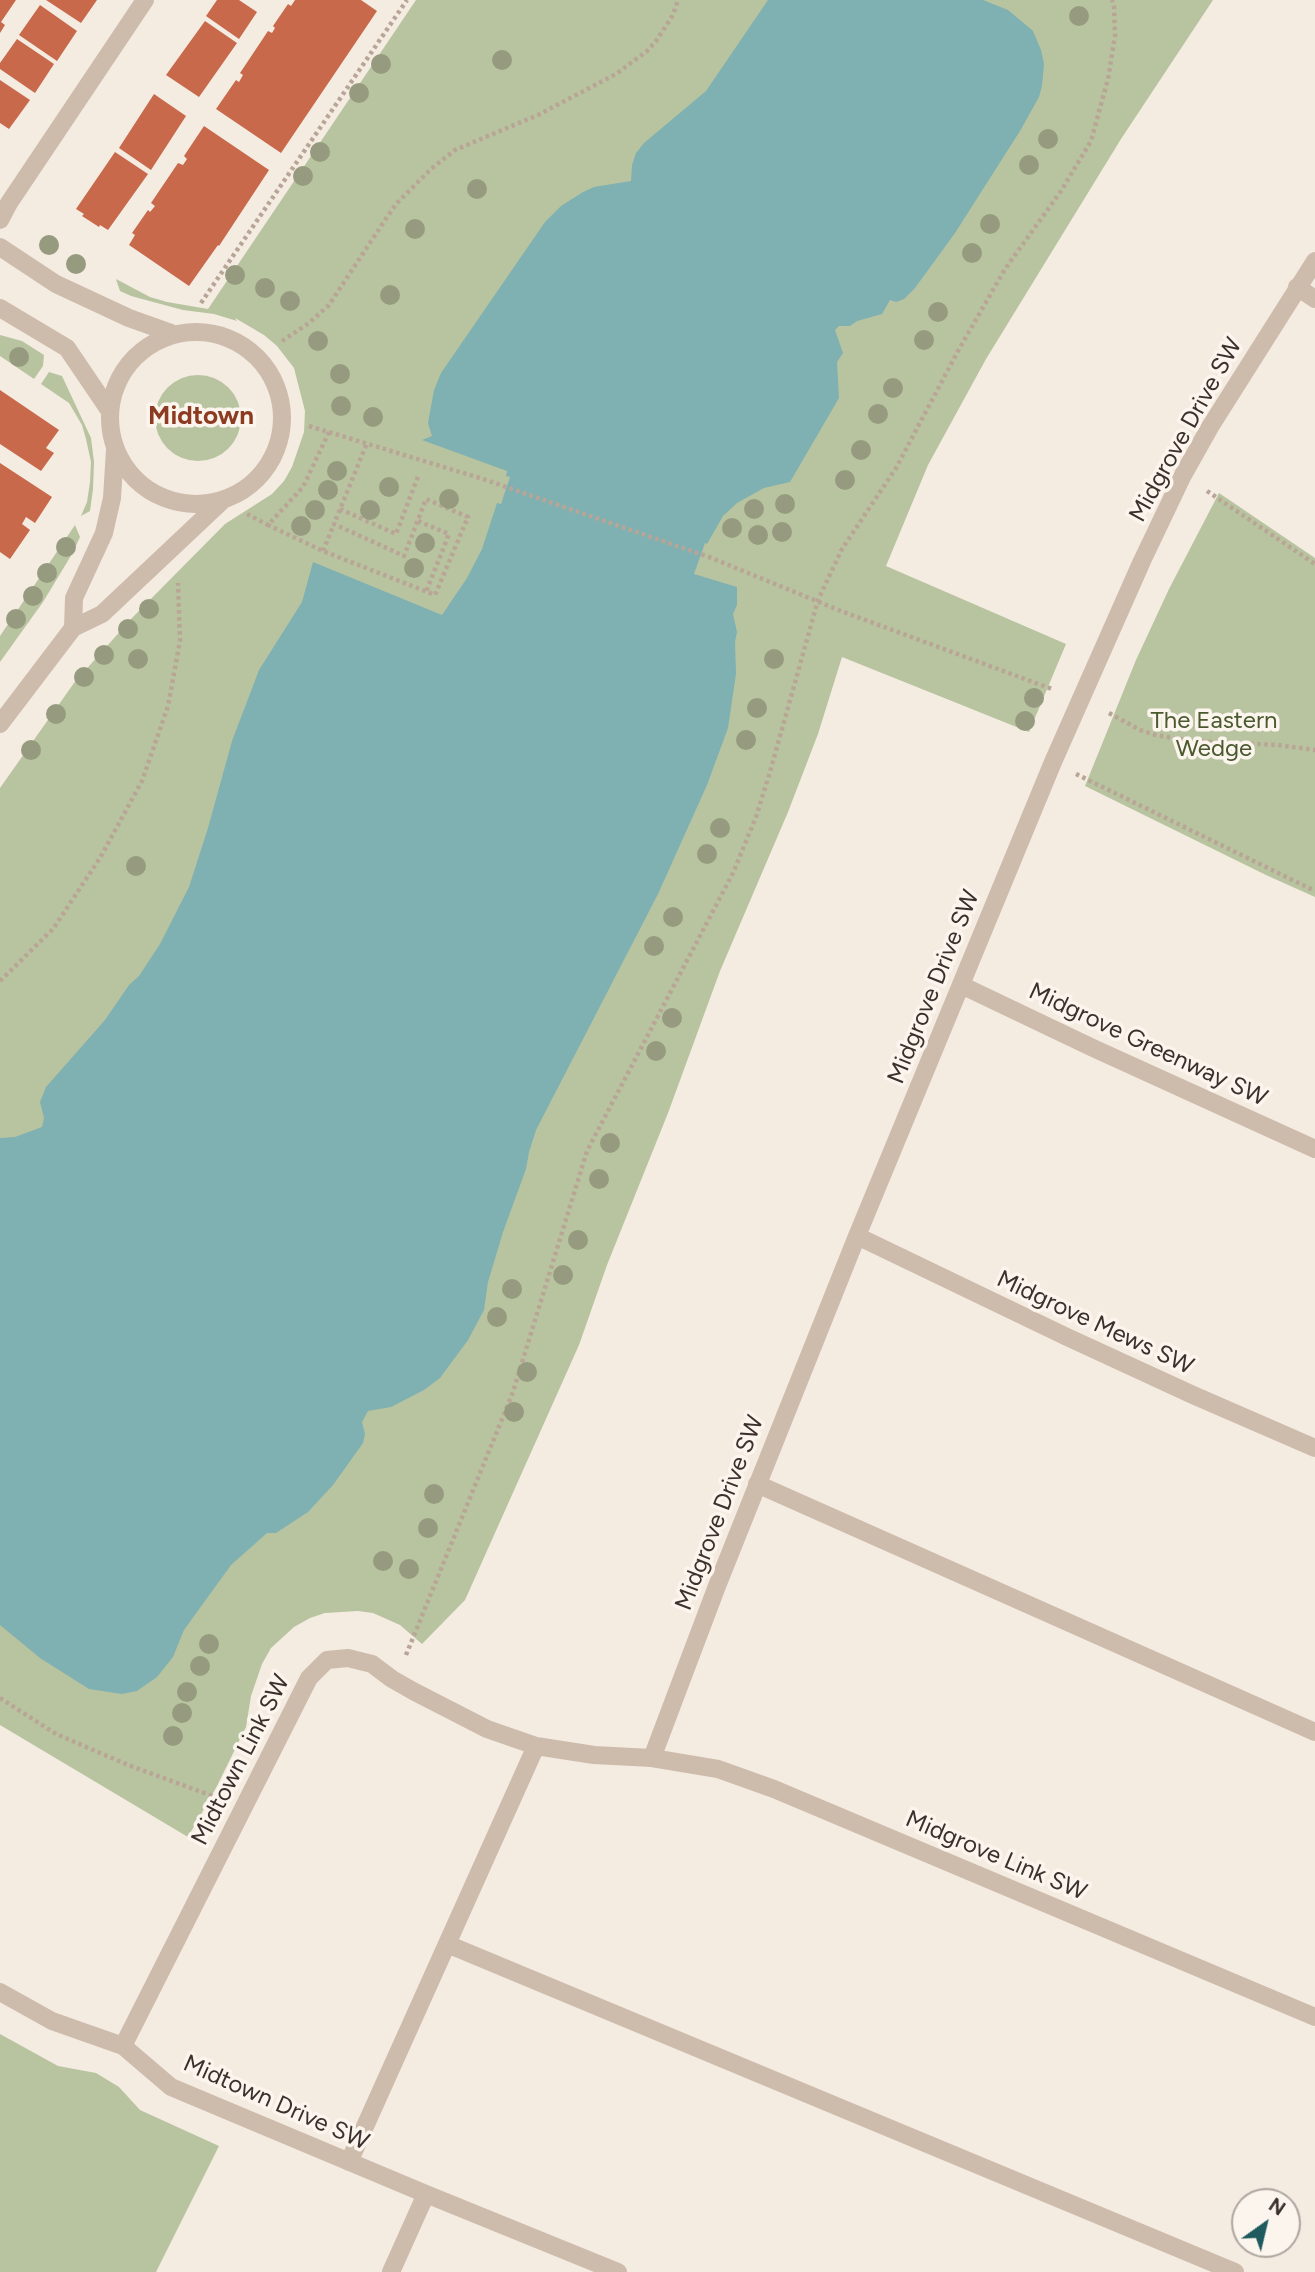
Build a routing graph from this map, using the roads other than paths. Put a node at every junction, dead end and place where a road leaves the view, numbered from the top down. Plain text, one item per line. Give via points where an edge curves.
1 (145, 0) edge
2 (0, 220) edge
3 (0, 247) edge
4 (1315, 261) edge
5 (1297, 287) junction
6 (1315, 299) edge
7 (0, 308) edge
8 (171, 333) junction
9 (109, 410) junction
10 (115, 448) junction
11 (222, 501) junction
12 (73, 628) junction
13 (0, 723) edge
14 (961, 985) junction
15 (1315, 1149) edge
16 (857, 1236) junction
17 (1315, 1448) edge
18 (757, 1484) junction
19 (1315, 1732) edge
20 (536, 1746) junction
21 (652, 1758) junction
22 (447, 1944) junction
23 (0, 1992) edge
24 (1315, 2017) edge
25 (123, 2046) junction
26 (349, 2162) junction
27 (426, 2194) junction
28 (391, 2272) edge
29 (618, 2272) edge
30 (1235, 2272) edge

1 - 2 street
3 - 8 street via 56,284
4 - 5 street, Midgrove Drive SW
5 - 6 street
5 - 14 street, Midgrove Drive SW via 1183,475 1053,762
7 - 9 street via 67,348
8 - 9 street via 141,351 126,368
8 - 11 street via 204,331 237,341 263,363 279,392 283,426 273,459 252,485
9 - 10 street
10 - 11 street via 129,474 156,496 188,505
10 - 12 street via 110,509 74,598
11 - 12 street via 102,614
12 - 13 street
14 - 15 street, Midgrove Greenway SW
14 - 16 street, Midgrove Drive SW
16 - 17 street, Midgrove Mews SW
16 - 18 street, Midgrove Drive SW
18 - 19 street
18 - 21 street, Midgrove Drive SW
20 - 21 street, Midtown Link SW
20 - 22 street
20 - 25 street, Midtown Link SW via 488,1729 372,1664 348,1658 327,1660 309,1678
21 - 24 street, Midgrove Link SW via 718,1769 774,1789
22 - 26 street
22 - 30 street
23 - 25 street, Midtown Drive SW via 52,2021
25 - 26 street, Midtown Drive SW via 171,2087
26 - 27 street, Midtown Drive SW
27 - 28 street
27 - 29 street, Midtown Drive SW

